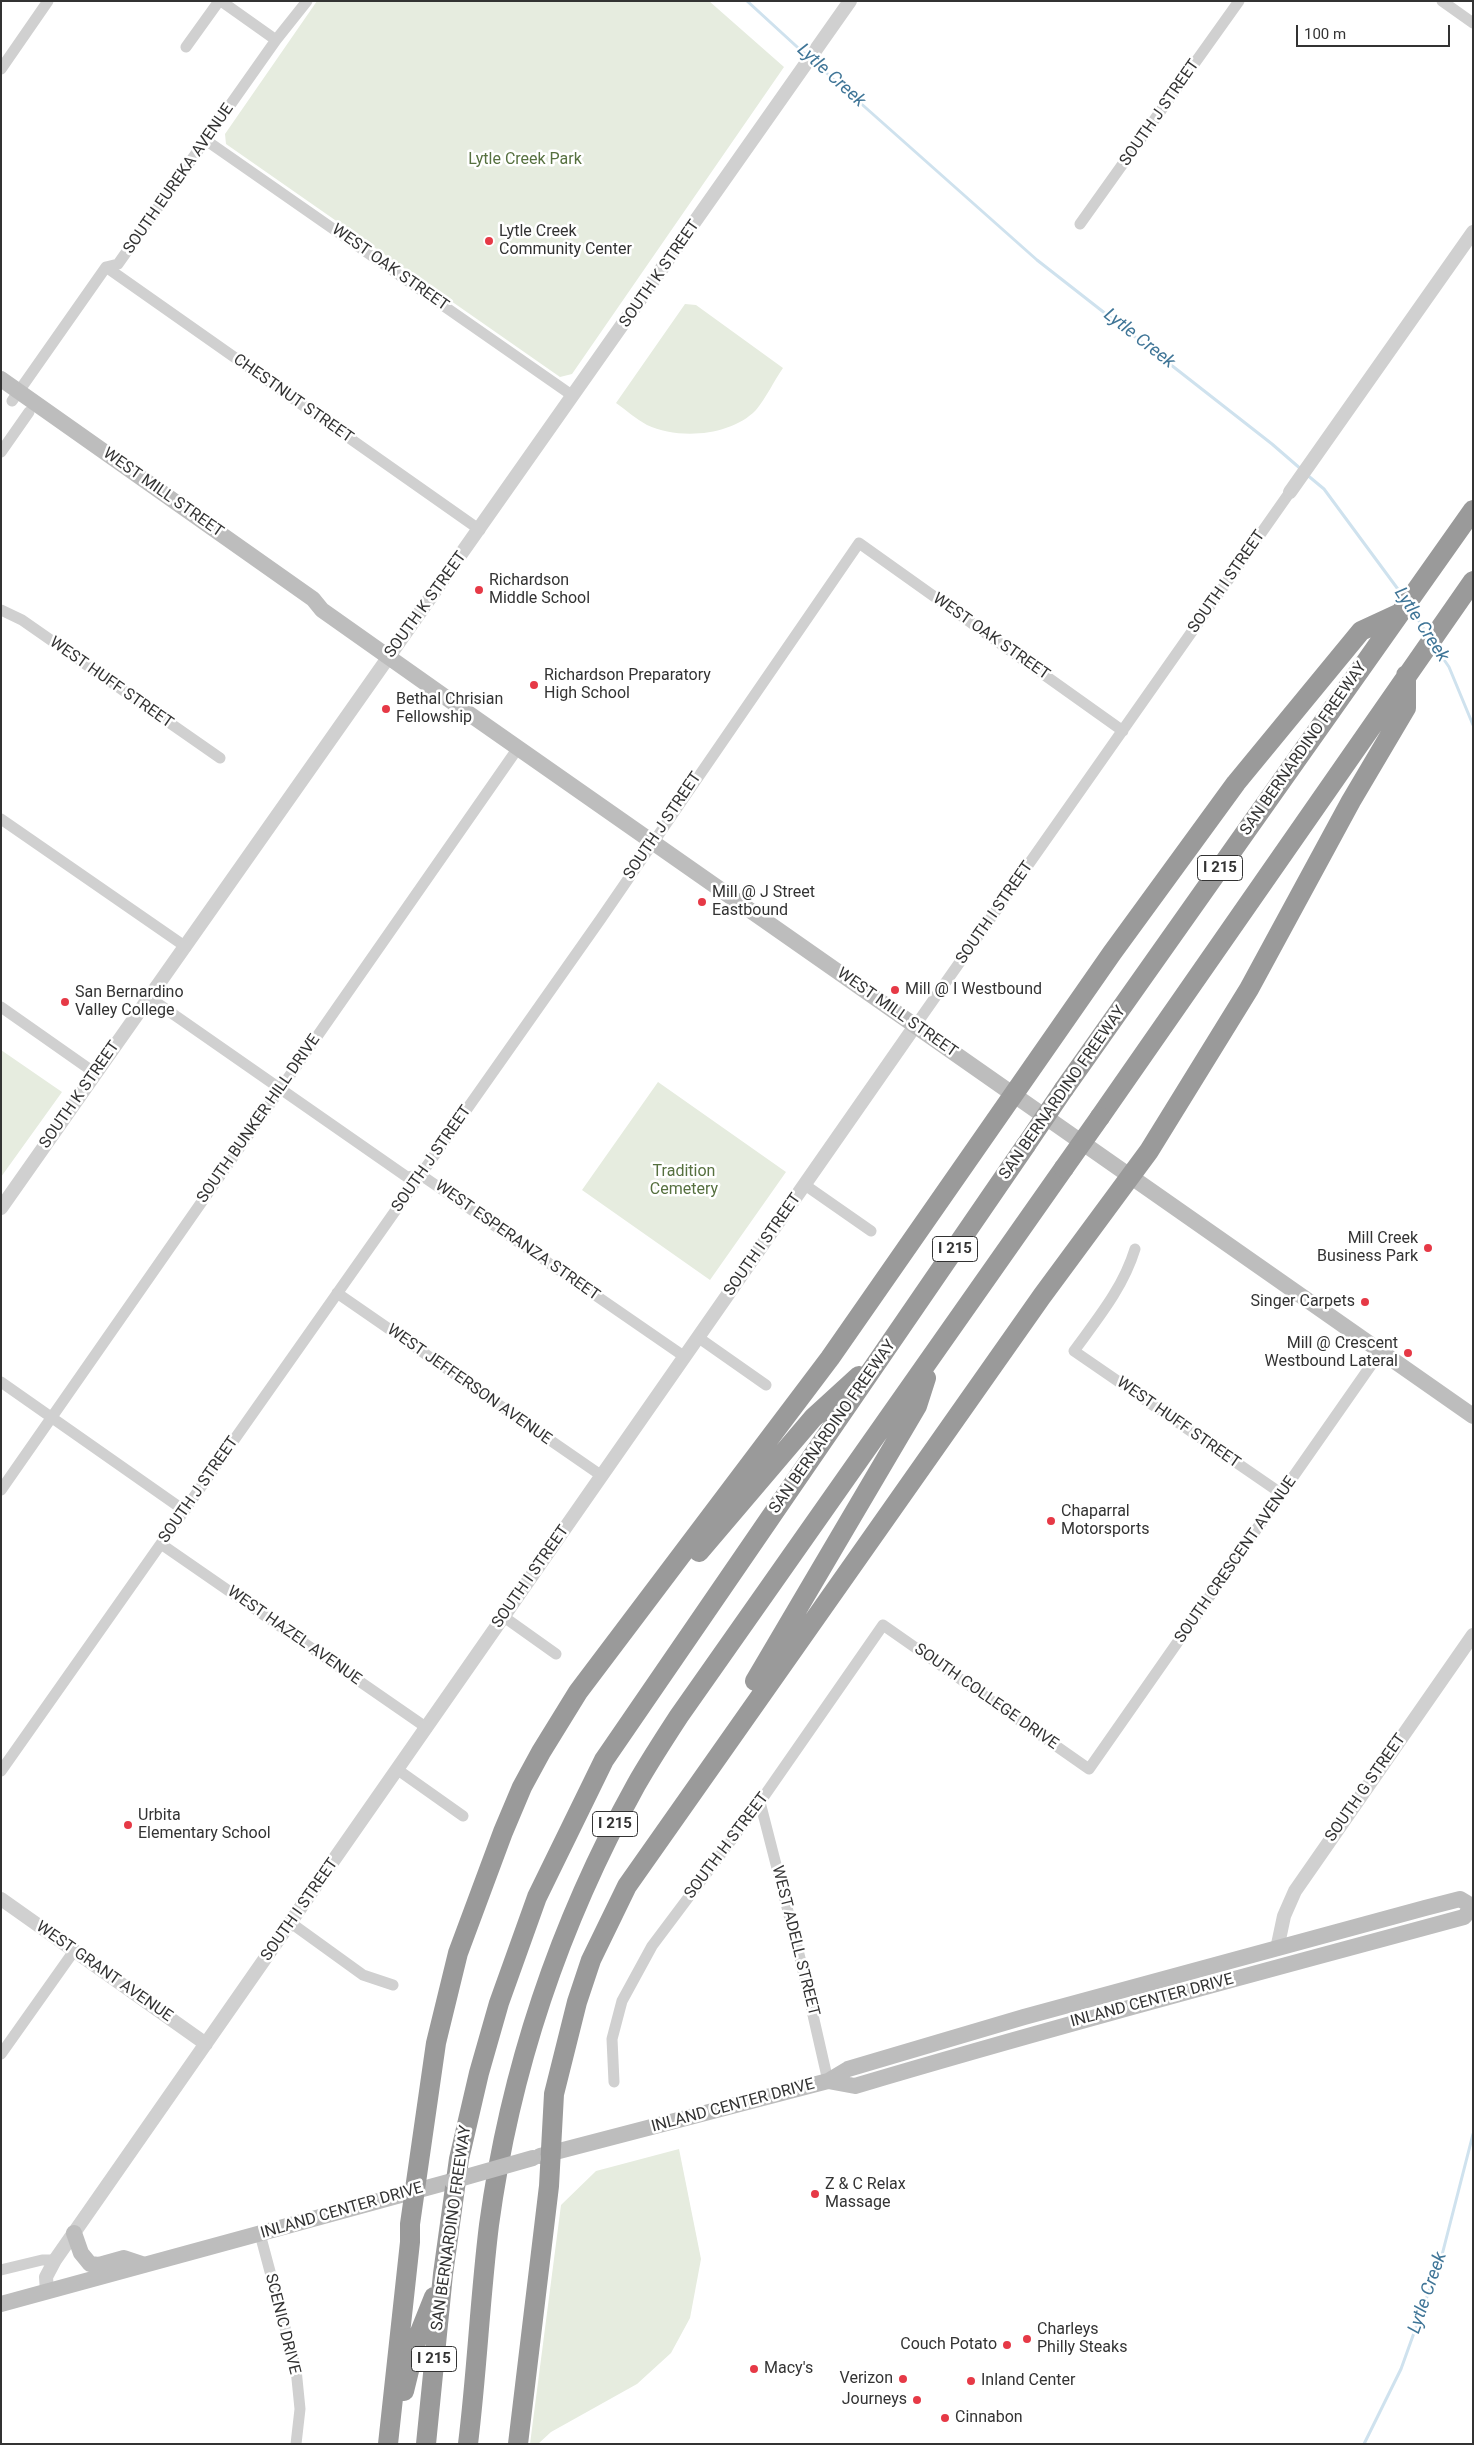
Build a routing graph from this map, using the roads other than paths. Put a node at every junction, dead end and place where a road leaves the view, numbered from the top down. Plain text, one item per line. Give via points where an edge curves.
1 (48, 1) edge
2 (220, 1) edge
3 (307, 1) edge
4 (850, 1) edge
5 (1240, 1) edge
6 (1442, 1) edge
7 (1473, 23) edge
8 (276, 40) junction
9 (186, 47) dead end
10 (1, 69) edge
11 (207, 141) junction
12 (1080, 224) dead end
13 (1473, 232) edge
14 (106, 267) junction
15 (1, 379) edge
16 (11, 395) edge
17 (573, 396) junction
18 (29, 412) junction
19 (1, 452) edge
20 (1290, 492) joint
21 (1473, 510) edge
22 (480, 530) junction
23 (859, 544) joint
24 (1473, 581) edge
25 (1, 610) edge
26 (322, 610) junction
27 (1400, 613) junction
28 (389, 656) junction
29 (1406, 675) junction
30 (1123, 731) junction
31 (518, 748) junction
32 (220, 758) dead end
33 (1, 819) edge
34 (652, 841) junction
35 (186, 947) junction
36 (150, 998) junction
37 (1, 1007) edge
38 (915, 1026) junction
39 (95, 1074) junction
40 (280, 1088) junction
41 (1013, 1094) junction
42 (1130, 1174) junction
43 (421, 1175) junction
44 (805, 1185) junction
45 (1, 1208) edge
46 (871, 1231) dead end
47 (1135, 1249) dead end
48 (337, 1293) junction
49 (699, 1338) junction
50 (1381, 1351) junction
51 (885, 1353) junction
52 (685, 1357) junction
53 (932, 1358) junction
54 (1, 1382) edge
55 (766, 1385) dead end
56 (1473, 1416) edge
57 (52, 1418) junction
58 (602, 1476) junction
59 (1, 1490) edge
60 (1282, 1494) junction
61 (185, 1511) junction
62 (161, 1544) junction
63 (504, 1617) junction
64 (883, 1626) joint
65 (1473, 1635) edge
66 (556, 1654) dead end
67 (427, 1728) junction
68 (1089, 1769) joint
69 (398, 1770) junction
70 (1, 1771) edge
71 (760, 1802) junction
72 (463, 1816) dead end
73 (503, 1832) junction
74 (641, 1865) junction
75 (1, 1899) edge
76 (1473, 1906) edge
77 (291, 1923) junction
78 (1277, 1949) junction
79 (74, 1951) junction
80 (394, 1984) dead end
81 (206, 2044) junction
82 (1, 2054) edge
83 (828, 2081) junction
84 (614, 2082) dead end
85 (553, 2153) junction
86 (423, 2188) junction
87 (74, 2233) junction
88 (260, 2234) junction
89 (55, 2260) junction
90 (142, 2264) junction
91 (1, 2270) edge
92 (443, 2274) junction
93 (47, 2292) junction
94 (1, 2304) edge
95 (471, 2419) junction
96 (296, 2444) edge
97 (390, 2444) edge
98 (426, 2444) edge
99 (468, 2444) edge
100 (472, 2444) edge
101 (518, 2444) edge

1 - 10 street
2 - 8 street
2 - 9 street
3 - 8 street, SOUTH EUREKA AVENUE
4 - 17 street, SOUTH K STREET
5 - 12 street, SOUTH J STREET
6 - 7 street
8 - 11 street, SOUTH EUREKA AVENUE
11 - 14 street, SOUTH EUREKA AVENUE via 118,264
11 - 17 street, WEST OAK STREET
13 - 20 street, SOUTH I STREET
14 - 16 street, SOUTH EUREKA AVENUE
14 - 22 street, CHESTNUT STREET
15 - 16 main road, WEST MILL STREET
16 - 18 main road, WEST MILL STREET
16 - 26 main road, WEST MILL STREET via 313,599
17 - 22 street, SOUTH K STREET
18 - 19 street
18 - 26 main road, WEST MILL STREET via 307,608
20 - 30 street, SOUTH I STREET
21 - 27 highway, SAN BERNARDINO FREEWAY / I 215
22 - 28 street, SOUTH K STREET
23 - 30 street, WEST OAK STREET
23 - 34 street, SOUTH J STREET
24 - 29 highway, I 215
25 - 32 street, WEST HUFF STREET via 22,620
26 - 28 main road, WEST MILL STREET
27 - 41 highway via 1361,631 1236,784
27 - 51 highway, SAN BERNARDINO FREEWAY / I 215, bridge via 1064,1089
28 - 31 main road, WEST MILL STREET
28 - 35 street, SOUTH K STREET
29 - 42 highway via 1406,708 1351,801 1249,989 1149,1151
29 - 53 highway, I 215, bridge
30 - 38 street, SOUTH I STREET
31 - 34 main road, WEST MILL STREET
31 - 40 street, SOUTH BUNKER HILL DRIVE
33 - 35 street
34 - 38 main road, WEST MILL STREET
34 - 43 street, SOUTH J STREET
35 - 36 street, SOUTH K STREET
36 - 39 street, SOUTH K STREET
36 - 40 street, WEST ESPERANZA STREET
37 - 39 street
38 - 41 main road, WEST MILL STREET
38 - 44 street, SOUTH I STREET
39 - 45 street, SOUTH K STREET
40 - 43 street, WEST ESPERANZA STREET via 407,1177
40 - 57 street, SOUTH BUNKER HILL DRIVE
41 - 42 main road, WEST MILL STREET
41 - 73 highway via 830,1358 578,1692 522,1787
42 - 50 main road, WEST MILL STREET
42 - 74 highway
43 - 48 street, SOUTH J STREET
43 - 52 street, WEST ESPERANZA STREET
44 - 46 street
44 - 49 street, SOUTH I STREET
47 - 60 street, WEST HUFF STREET via 1118,1289 1074,1351
48 - 58 street, WEST JEFFERSON AVENUE
48 - 61 street, SOUTH J STREET
49 - 52 street, SOUTH I STREET
49 - 55 street
50 - 56 main road, WEST MILL STREET
50 - 60 street, SOUTH CRESCENT AVENUE
51 - 73 highway via 813,1418 625,1644 562,1734
51 - 92 highway, SAN BERNARDINO FREEWAY / I 215 via 604,1760 537,1897 499,2003 479,2073 459,2159
52 - 58 street, SOUTH I STREET
53 - 74 highway via 917,1406 754,1683 651,1839
53 - 95 highway, I 215 via 679,1716 620,1814 574,1910 530,2034 503,2147 490,2225
54 - 57 street
57 - 59 street, SOUTH BUNKER HILL DRIVE
57 - 61 street
58 - 63 street, SOUTH I STREET
60 - 68 street, SOUTH CRESCENT AVENUE
61 - 62 street, SOUTH J STREET
62 - 67 street, WEST HAZEL AVENUE
62 - 70 street, SOUTH J STREET
63 - 66 street
63 - 67 street, SOUTH I STREET
64 - 68 street, SOUTH COLLEGE DRIVE
64 - 71 street, SOUTH H STREET
65 - 78 street, SOUTH G STREET via 1295,1891 1284,1916
67 - 69 street, SOUTH I STREET
69 - 72 street
69 - 77 street, SOUTH I STREET
71 - 83 street, WEST ADELL STREET
71 - 84 street, SOUTH H STREET via 652,1946 622,2000 612,2039
73 - 86 highway via 458,1953 444,2009 431,2077
74 - 85 highway via 612,1914 591,1960 577,2002 554,2094
75 - 79 street, WEST GRANT AVENUE
76 - 78 main road, INLAND CENTER DRIVE via 1460,1899
76 - 83 main road, INLAND CENTER DRIVE via 1464,1917 1028,2035 855,2086
77 - 80 street via 364,1975
77 - 81 street, SOUTH I STREET
78 - 83 main road, INLAND CENTER DRIVE via 1006,2022 848,2069
79 - 81 street, WEST GRANT AVENUE
79 - 82 street
81 - 87 street, SOUTH I STREET
83 - 85 main road, INLAND CENTER DRIVE
85 - 86 main road, INLAND CENTER DRIVE, bridge
85 - 101 highway
86 - 88 main road, INLAND CENTER DRIVE
86 - 97 highway via 410,2224
87 - 89 street, SOUTH I STREET
87 - 90 main road via 81,2254 90,2264 99,2265 124,2258
88 - 90 main road, INLAND CENTER DRIVE
88 - 96 street, SCENIC DRIVE via 296,2369 300,2409
89 - 91 street
89 - 93 street, SOUTH I STREET via 46,2277
90 - 93 main road, INLAND CENTER DRIVE
92 - 97 highway via 416,2342
92 - 98 highway, SAN BERNARDINO FREEWAY / I 215
93 - 94 main road, INLAND CENTER DRIVE
95 - 99 highway, I 215
95 - 100 highway

